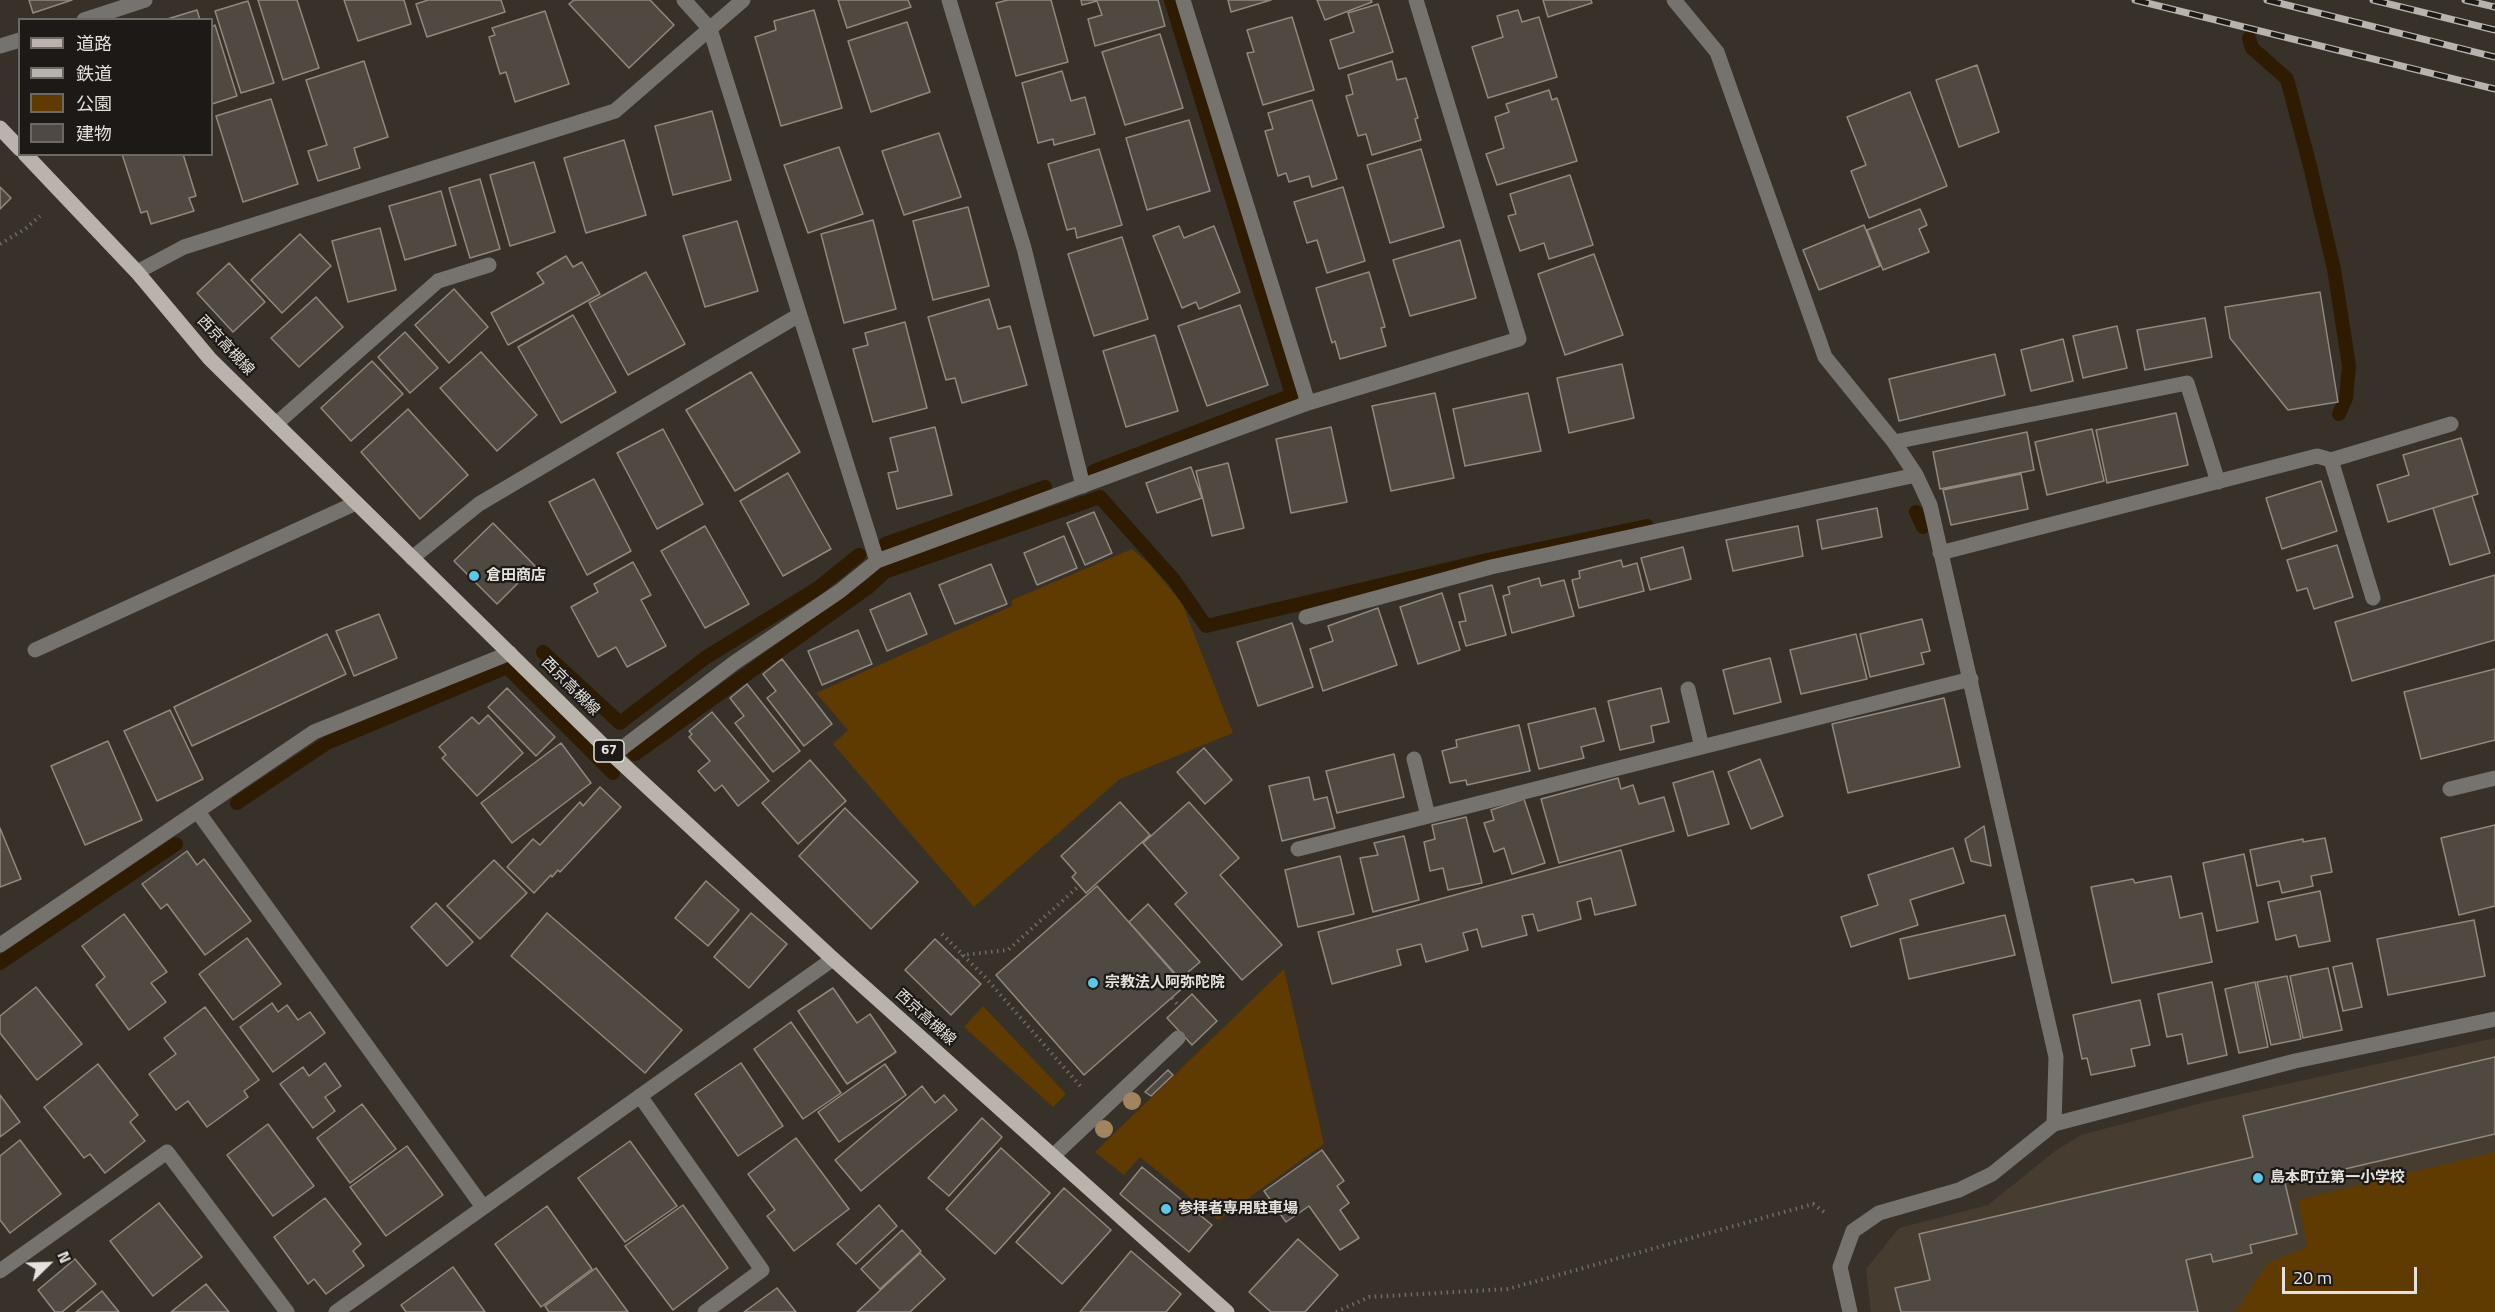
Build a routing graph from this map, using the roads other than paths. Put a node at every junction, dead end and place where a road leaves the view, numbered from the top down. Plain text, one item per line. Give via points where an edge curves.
1 (145, 0) edge
2 (684, 0) edge
3 (743, 0) edge
4 (949, 0) edge
5 (1183, 0) edge
6 (1416, 0) edge
7 (1674, 0) edge
8 (90, 18) edge
9 (710, 29) junction
10 (18, 41) edge
11 (0, 46) edge
12 (0, 128) edge
13 (18, 147) edge
14 (27, 156) edge
15 (489, 265) dead end
16 (136, 272) junction
17 (799, 315) junction
18 (1308, 404) junction
19 (276, 424) junction
20 (2451, 424) dead end
21 (1894, 442) junction
22 (2331, 460) junction
23 (1916, 475) junction
24 (2218, 482) junction
25 (1083, 486) junction
26 (356, 503) junction
27 (1940, 553) junction
28 (412, 558) junction
29 (877, 561) junction
30 (2373, 598) dead end
31 (1306, 617) dead end
32 (35, 650) dead end
33 (510, 653) junction
34 (1971, 680) junction
35 (1688, 689) dead end
36 (1702, 747) junction
37 (613, 755) junction
38 (1414, 759) dead end
39 (2495, 778) edge
40 (2450, 789) dead end
41 (198, 812) junction
42 (1428, 816) junction
43 (1298, 849) dead end
44 (0, 945) edge
45 (833, 959) junction
46 (2495, 1019) edge
47 (1178, 1038) dead end
48 (640, 1096) junction
49 (2054, 1124) junction
50 (1053, 1156) junction
51 (483, 1206) junction
52 (0, 1270) edge
53 (287, 1312) edge
54 (336, 1312) edge
55 (705, 1312) edge
56 (1227, 1312) edge
57 (1850, 1312) edge

1 - 8 street
2 - 9 street
3 - 9 street
4 - 25 street via 1024,248
5 - 18 street
6 - 18 street via 1520,339
7 - 21 street via 1717,51 1825,357
9 - 16 street via 615,111 184,247
9 - 17 street
10 - 11 street
12 - 13 main road
14 - 16 main road, 西京高槻線 / 67
15 - 19 street via 438,281
16 - 19 main road, 西京高槻線 / 67 via 210,359
17 - 28 street via 479,504
17 - 29 street
18 - 25 street
19 - 26 main road, 西京高槻線 / 67
20 - 22 street
21 - 23 street
21 - 24 street via 2187,383
22 - 24 street via 2317,456
22 - 30 street
23 - 27 street via 1930,505
23 - 31 street via 1491,567
24 - 27 street
25 - 29 street
26 - 28 main road, 西京高槻線 / 67
26 - 32 street
27 - 34 street
28 - 33 main road, 西京高槻線 / 67
29 - 37 street
33 - 37 main road, 西京高槻線 / 67
33 - 41 street via 314,732
34 - 36 street
34 - 49 street via 2056,1056
35 - 36 street
36 - 42 street
37 - 45 main road, 西京高槻線 / 67
38 - 42 street
39 - 40 street
41 - 44 street
41 - 51 street
42 - 43 street
45 - 48 street
45 - 50 main road, 西京高槻線 / 67
46 - 49 street via 2295,1061
47 - 50 street
48 - 51 street
48 - 55 street via 762,1270
49 - 57 street via 1992,1174 1959,1190 1879,1213 1853,1232 1840,1266
50 - 56 main road, 西京高槻線 / 67
51 - 54 street
52 - 53 street via 167,1152

